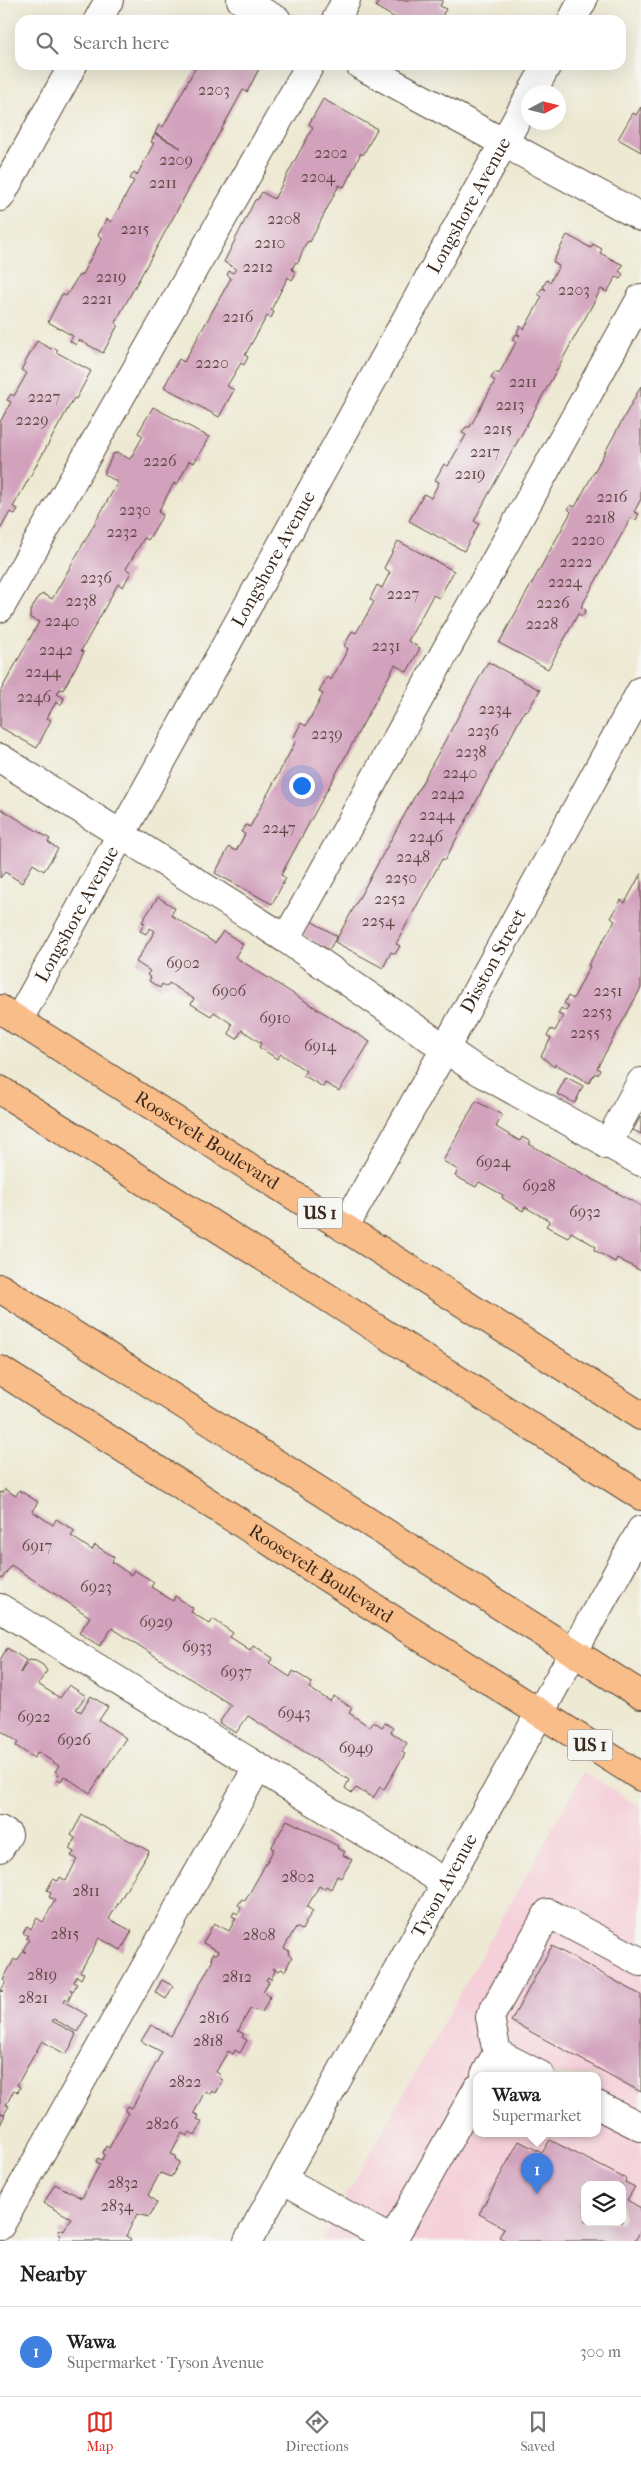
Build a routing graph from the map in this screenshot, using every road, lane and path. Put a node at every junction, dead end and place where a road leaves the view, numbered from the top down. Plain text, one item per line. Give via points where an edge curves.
1 (109, 0) edge
2 (241, 0) edge
3 (346, 0) edge
4 (583, 0) edge
5 (101, 15) edge
6 (268, 15) edge
7 (338, 15) edge
8 (575, 15) edge
9 (70, 70) edge
10 (307, 70) edge
11 (369, 70) edge
12 (544, 70) edge
13 (536, 85) edge
14 (521, 112) edge
15 (505, 143) junction
16 (0, 197) edge
17 (641, 217) edge
18 (641, 298) edge
19 (0, 608) edge
20 (641, 691) edge
21 (0, 758) edge
22 (122, 835) junction
23 (286, 940) junction
24 (9, 1015) edge
25 (446, 1047) junction
26 (641, 1082) edge
27 (0, 1090) edge
28 (607, 1145) junction
29 (641, 1162) edge
30 (344, 1228) junction
31 (0, 1288) edge
32 (0, 1370) edge
33 (641, 1416) edge
34 (641, 1496) edge
35 (641, 1530) edge
36 (0, 1608) edge
37 (573, 1652) junction
38 (641, 1695) edge
39 (540, 1712) junction
40 (257, 1768) junction
41 (641, 1777) edge
42 (446, 1883) junction
43 (641, 1962) edge
44 (491, 2064) edge
45 (527, 2072) edge
46 (473, 2096) edge
47 (601, 2106) edge
48 (641, 2127) edge
49 (282, 2179) junction
50 (0, 2226) edge
51 (248, 2241) edge
52 (393, 2241) edge

1 - 5 street
2 - 6 street
3 - 7 street
4 - 8 street
9 - 16 street
10 - 19 street
11 - 15 street
12 - 13 street
14 - 15 street, Longshore Avenue
15 - 17 street
15 - 22 street, Longshore Avenue
18 - 23 street
20 - 25 street, Disston Street
21 - 22 street
22 - 23 street
22 - 24 street, Longshore Avenue
23 - 25 street
24 - 30 highway, Roosevelt Boulevard / US 1
25 - 28 street via 472,1067
25 - 30 street, Disston Street
26 - 28 street
27 - 34 highway
28 - 29 street
30 - 33 highway, Roosevelt Boulevard / US 1
31 - 37 highway
32 - 39 highway, Roosevelt Boulevard / US 1
35 - 37 street, Tyson Avenue
36 - 40 street
37 - 38 highway
37 - 39 street, Tyson Avenue
39 - 41 highway, Roosevelt Boulevard / US 1
39 - 42 street, Tyson Avenue
40 - 42 street
40 - 50 street
42 - 49 street, Tyson Avenue
43 - 44 street via 548,1913 490,2017
44 - 45 street
46 - 52 street
47 - 48 street
49 - 51 street, Tyson Avenue
49 - 52 street

